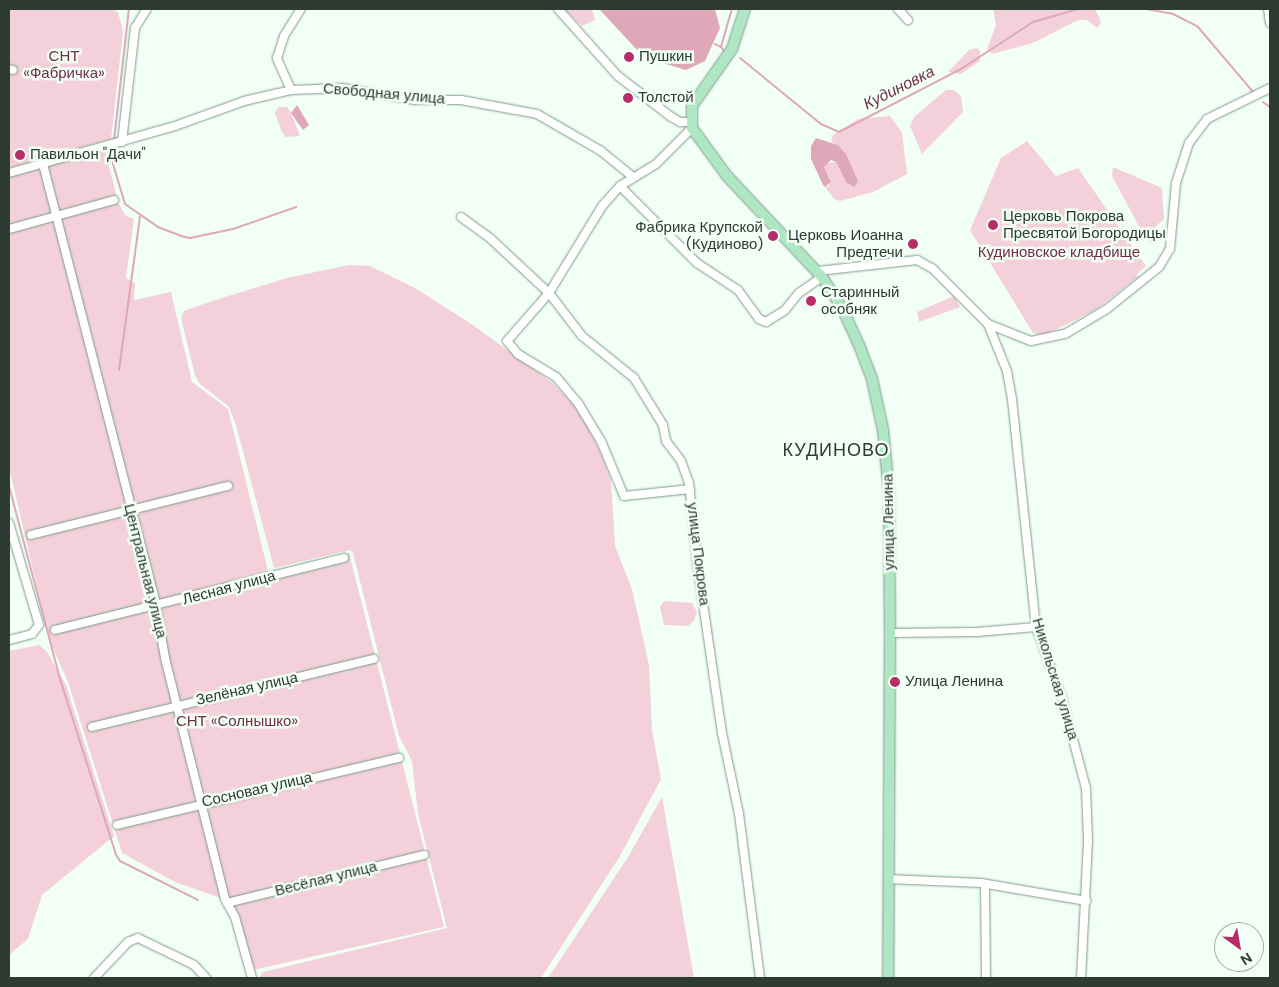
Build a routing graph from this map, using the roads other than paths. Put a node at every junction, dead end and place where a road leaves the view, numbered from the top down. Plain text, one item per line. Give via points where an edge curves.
1 (147, 9) edge
2 (301, 9) edge
3 (558, 9) edge
4 (745, 9) edge
5 (898, 9) edge
6 (1268, 9) edge
7 (908, 20) dead end
8 (1270, 23) edge
9 (1270, 88) edge
10 (292, 90) junction
11 (691, 125) junction
12 (122, 142) junction
13 (43, 164) junction
14 (9, 173) edge
15 (633, 177) junction
16 (620, 186) junction
17 (114, 200) dead end
18 (56, 217) junction
19 (461, 217) dead end
20 (9, 229) edge
21 (820, 274) junction
22 (550, 293) junction
23 (988, 324) junction
24 (228, 486) dead end
25 (690, 490) junction
26 (130, 509) junction
27 (9, 523) edge
28 (31, 536) dead end
29 (344, 558) dead end
30 (156, 607) junction
31 (1036, 627) junction
32 (55, 630) dead end
33 (890, 633) junction
34 (9, 640) edge
35 (374, 659) dead end
36 (178, 706) junction
37 (92, 728) dead end
38 (399, 758) dead end
39 (203, 803) junction
40 (116, 825) dead end
41 (424, 855) dead end
42 (888, 879) junction
43 (985, 884) junction
44 (1086, 901) junction
45 (227, 903) junction
46 (94, 978) edge
47 (206, 978) edge
48 (250, 978) edge
49 (760, 978) edge
50 (888, 978) edge
51 (986, 978) edge
52 (1081, 978) edge

1 - 12 street via 135,28
2 - 10 street via 284,36 277,58
3 - 11 street via 618,76 670,116
4 - 11 main road via 732,49 692,106
5 - 7 street
6 - 8 street
9 - 23 street via 1220,111 1197,130 1179,165 1170,250 1159,267 1132,291 1084,324 1047,340 1026,340
10 - 12 street, Свободная улица via 244,102
10 - 15 street, Свободная улица via 342,88 415,100 461,100 537,114 601,151
11 - 15 street via 656,164
11 - 21 main road, улица Ленина via 727,176
12 - 13 street, Свободная улица
13 - 14 street, Свободная улица
13 - 18 street, Центральная улица
15 - 16 street
16 - 21 street via 697,263 738,290 759,319 766,322 785,310
16 - 22 street via 603,205
17 - 18 street
18 - 20 street
18 - 26 street, Центральная улица
19 - 22 street, улица Покрова via 491,239
21 - 23 street via 917,260 933,269
21 - 33 main road, улица Ленина via 859,345 878,401 888,464
22 - 25 street, улица Покрова via 582,336 616,362 641,387 663,426 666,441 681,461
22 - 25 street via 508,341 518,354 556,377 578,403 601,441 624,496
23 - 31 street, Никольская улица via 1007,372 1010,390
24 - 26 street
25 - 49 street, улица Покрова via 697,562 722,733 739,814
26 - 28 street
26 - 30 street, Центральная улица
27 - 34 street via 39,625 32,634
29 - 30 street, Лесная улица
30 - 32 street, Лесная улица
30 - 36 street, Центральная улица
31 - 33 street via 977,632
31 - 44 street, Никольская улица via 1062,698 1086,788
33 - 42 main road, улица Ленина
35 - 36 street, Зелёная улица
36 - 37 street, Зелёная улица
36 - 39 street, Центральная улица
38 - 39 street, Сосновая улица
39 - 40 street, Сосновая улица
39 - 45 street, Центральная улица
41 - 45 street, Весёлая улица
42 - 43 street
42 - 50 main road, улица Ленина
43 - 44 street
43 - 51 street
44 - 52 street, Никольская улица
45 - 48 street, Центральная улица via 236,917
46 - 47 street via 128,942 138,938 194,965

